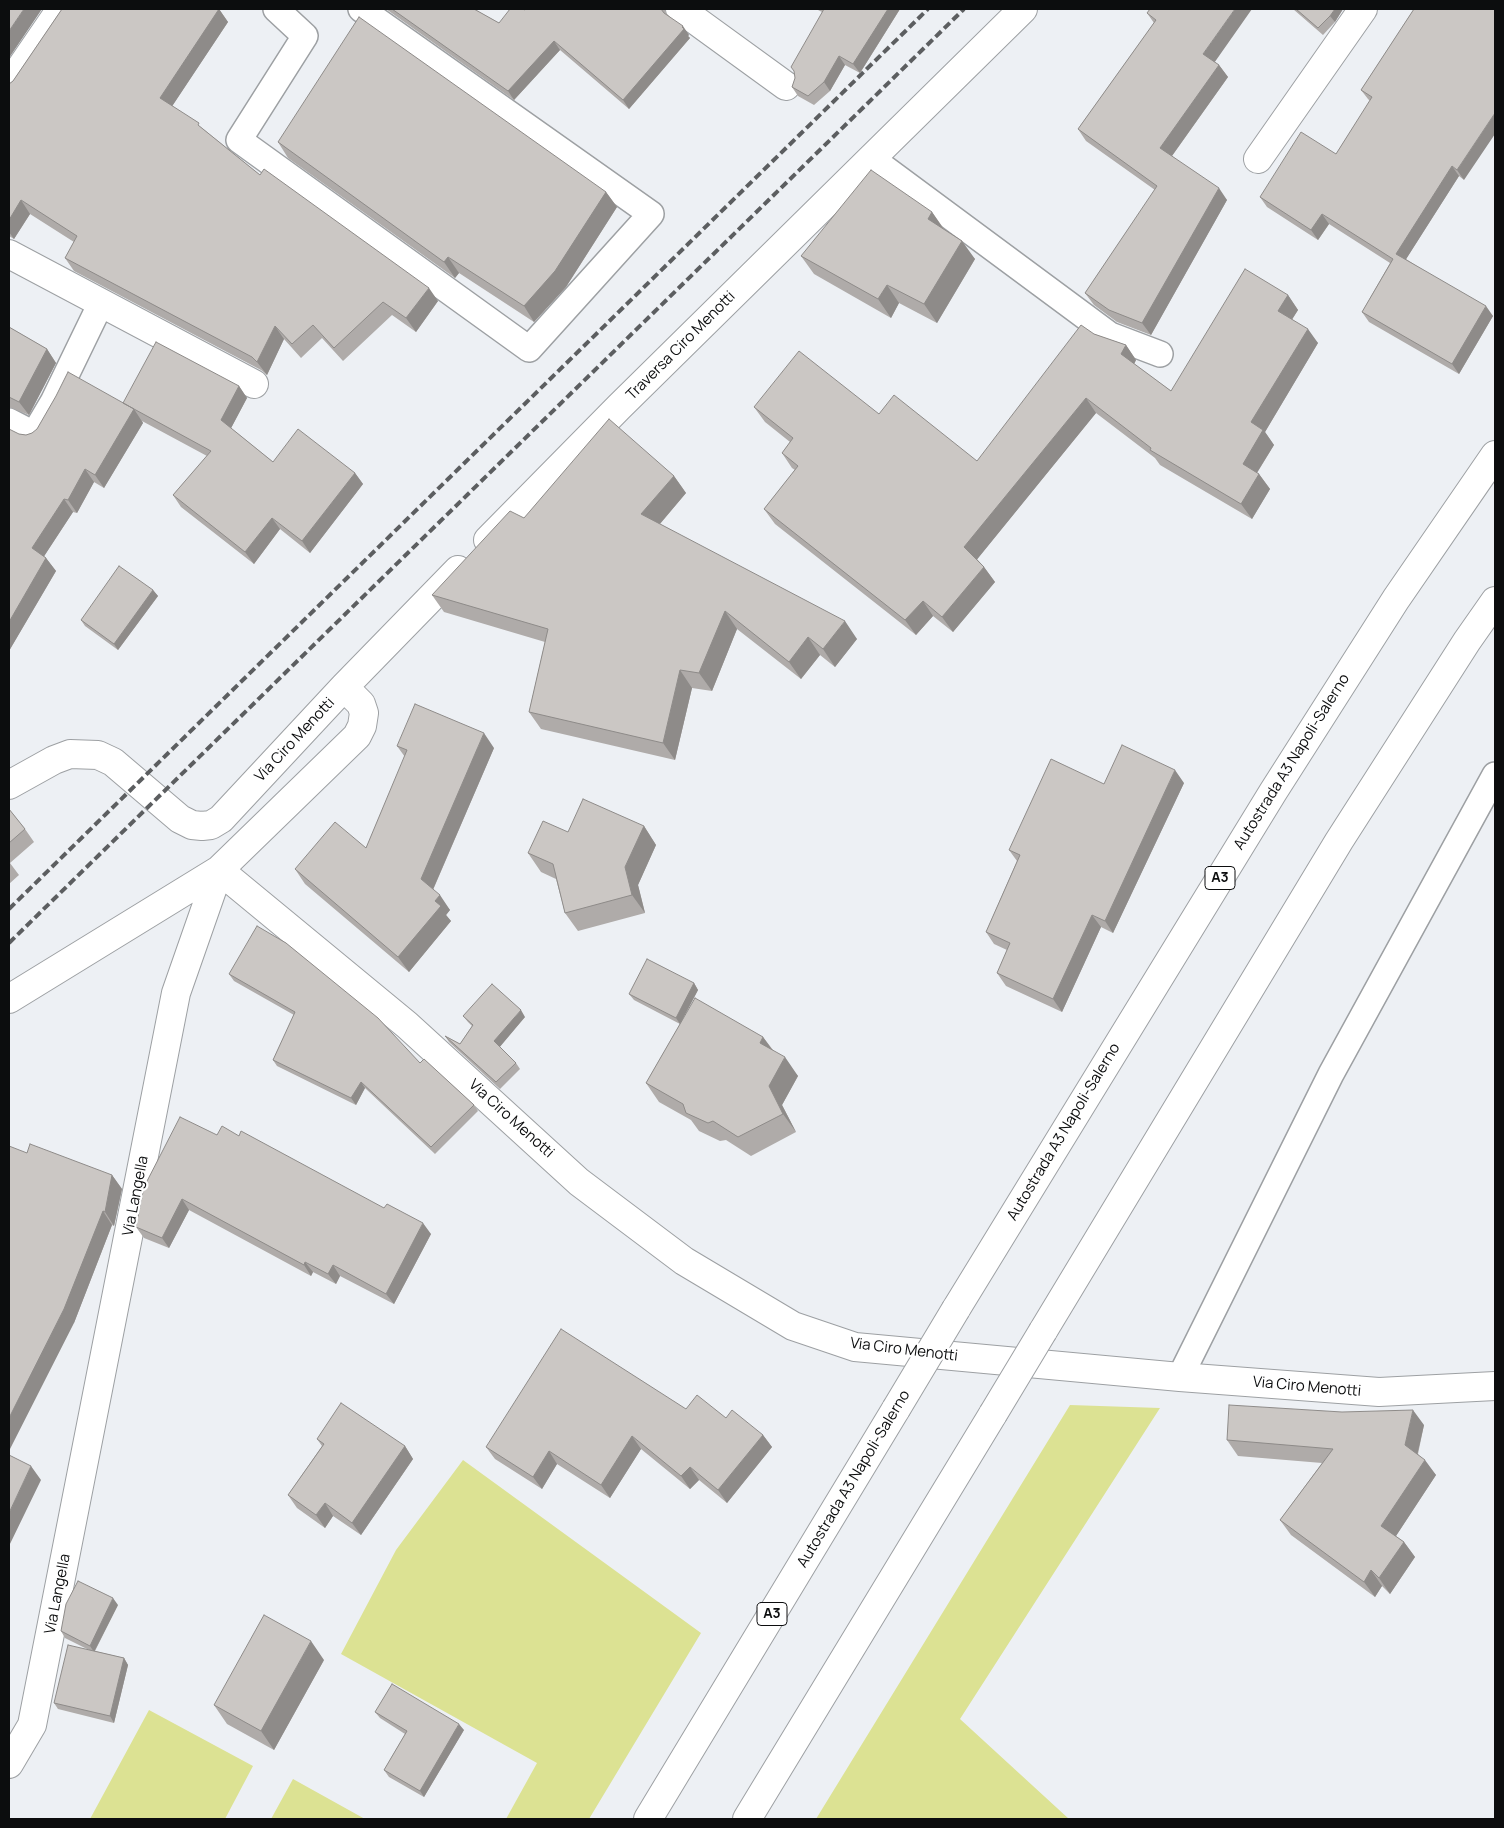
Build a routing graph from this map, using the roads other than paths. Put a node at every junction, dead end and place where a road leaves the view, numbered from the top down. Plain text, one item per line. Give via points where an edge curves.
1 (61, 9) edge
2 (276, 9) edge
3 (361, 9) edge
4 (680, 9) edge
5 (1023, 9) edge
6 (1363, 9) edge
7 (9, 85) edge
8 (786, 86) dead end
9 (871, 158) junction
10 (1258, 159) dead end
11 (9, 254) edge
12 (101, 303) junction
13 (1160, 354) dead end
14 (254, 384) dead end
15 (9, 421) edge
16 (1495, 455) edge
17 (1495, 601) edge
18 (344, 688) junction
19 (1495, 775) edge
20 (9, 785) edge
21 (219, 870) junction
22 (9, 999) edge
23 (1180, 1377) junction
24 (1495, 1386) edge
25 (9, 1764) edge
26 (648, 1819) edge
27 (746, 1819) edge

1 - 7 main road
2 - 3 lane via 305,36 239,140 529,349 651,214
4 - 8 main road
5 - 9 main road, Traversa Ciro Menotti
6 - 10 main road
9 - 13 lane via 1110,335
9 - 18 main road, Traversa Ciro Menotti via 619,406
11 - 12 main road
12 - 14 main road
12 - 15 lane via 54,402 34,434
16 - 26 main road, Autostrada A3 Napoli-Salerno / A3, bridge via 1396,599 1278,783
17 - 27 main road, bridge via 1339,841
18 - 20 main road, Via Ciro Menotti via 221,819 211,825 192,825 180,819 113,762 98,755 70,754
18 - 21 main road, Via Ciro Menotti via 361,704 364,713 357,736
19 - 23 lane via 1331,1074
21 - 22 main road
21 - 23 main road, Via Ciro Menotti via 407,1025 579,1182 684,1261 792,1326 855,1347
21 - 25 main road, Via Langella via 176,994 32,1725
23 - 24 main road, Via Ciro Menotti via 1379,1392

